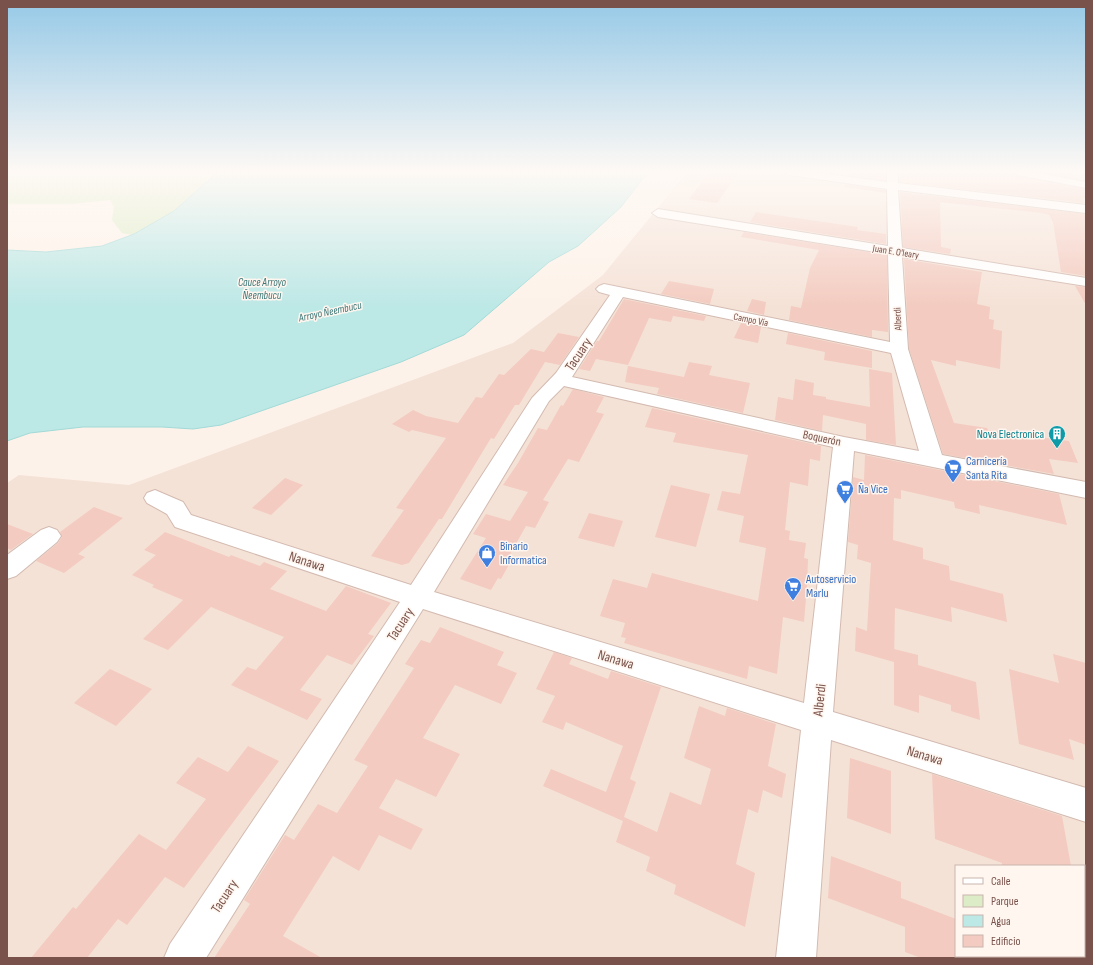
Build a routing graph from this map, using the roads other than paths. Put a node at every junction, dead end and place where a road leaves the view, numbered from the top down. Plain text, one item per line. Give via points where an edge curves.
1 (677, 217) edge
2 (894, 217) edge
3 (894, 251) junction
4 (1086, 282) edge
5 (611, 291) joint
6 (899, 349) junction
7 (560, 380) junction
8 (844, 443) junction
9 (933, 461) junction
10 (1086, 490) edge
11 (155, 498) dead end
12 (49, 536) dead end
13 (7, 569) edge
14 (417, 597) junction
15 (817, 721) junction
16 (1086, 805) edge
17 (184, 958) edge
18 (796, 958) edge

1 - 3 street, Juan E. O'leary
2 - 3 street, Alberdi
3 - 4 street, Juan E. O'leary
3 - 6 street, Alberdi
5 - 6 street, Campo Vía
5 - 7 street, Tacuary
6 - 9 street, Alberdi
7 - 8 street, Boquerón
7 - 14 street, Tacuary via 541,398
8 - 9 street, Boquerón
8 - 15 street, Alberdi
9 - 10 street, Boquerón
11 - 14 street, Nanawa via 175,508 183,521
12 - 13 street
14 - 15 street, Nanawa
14 - 17 street, Tacuary
15 - 16 street, Nanawa
15 - 18 street, Alberdi

